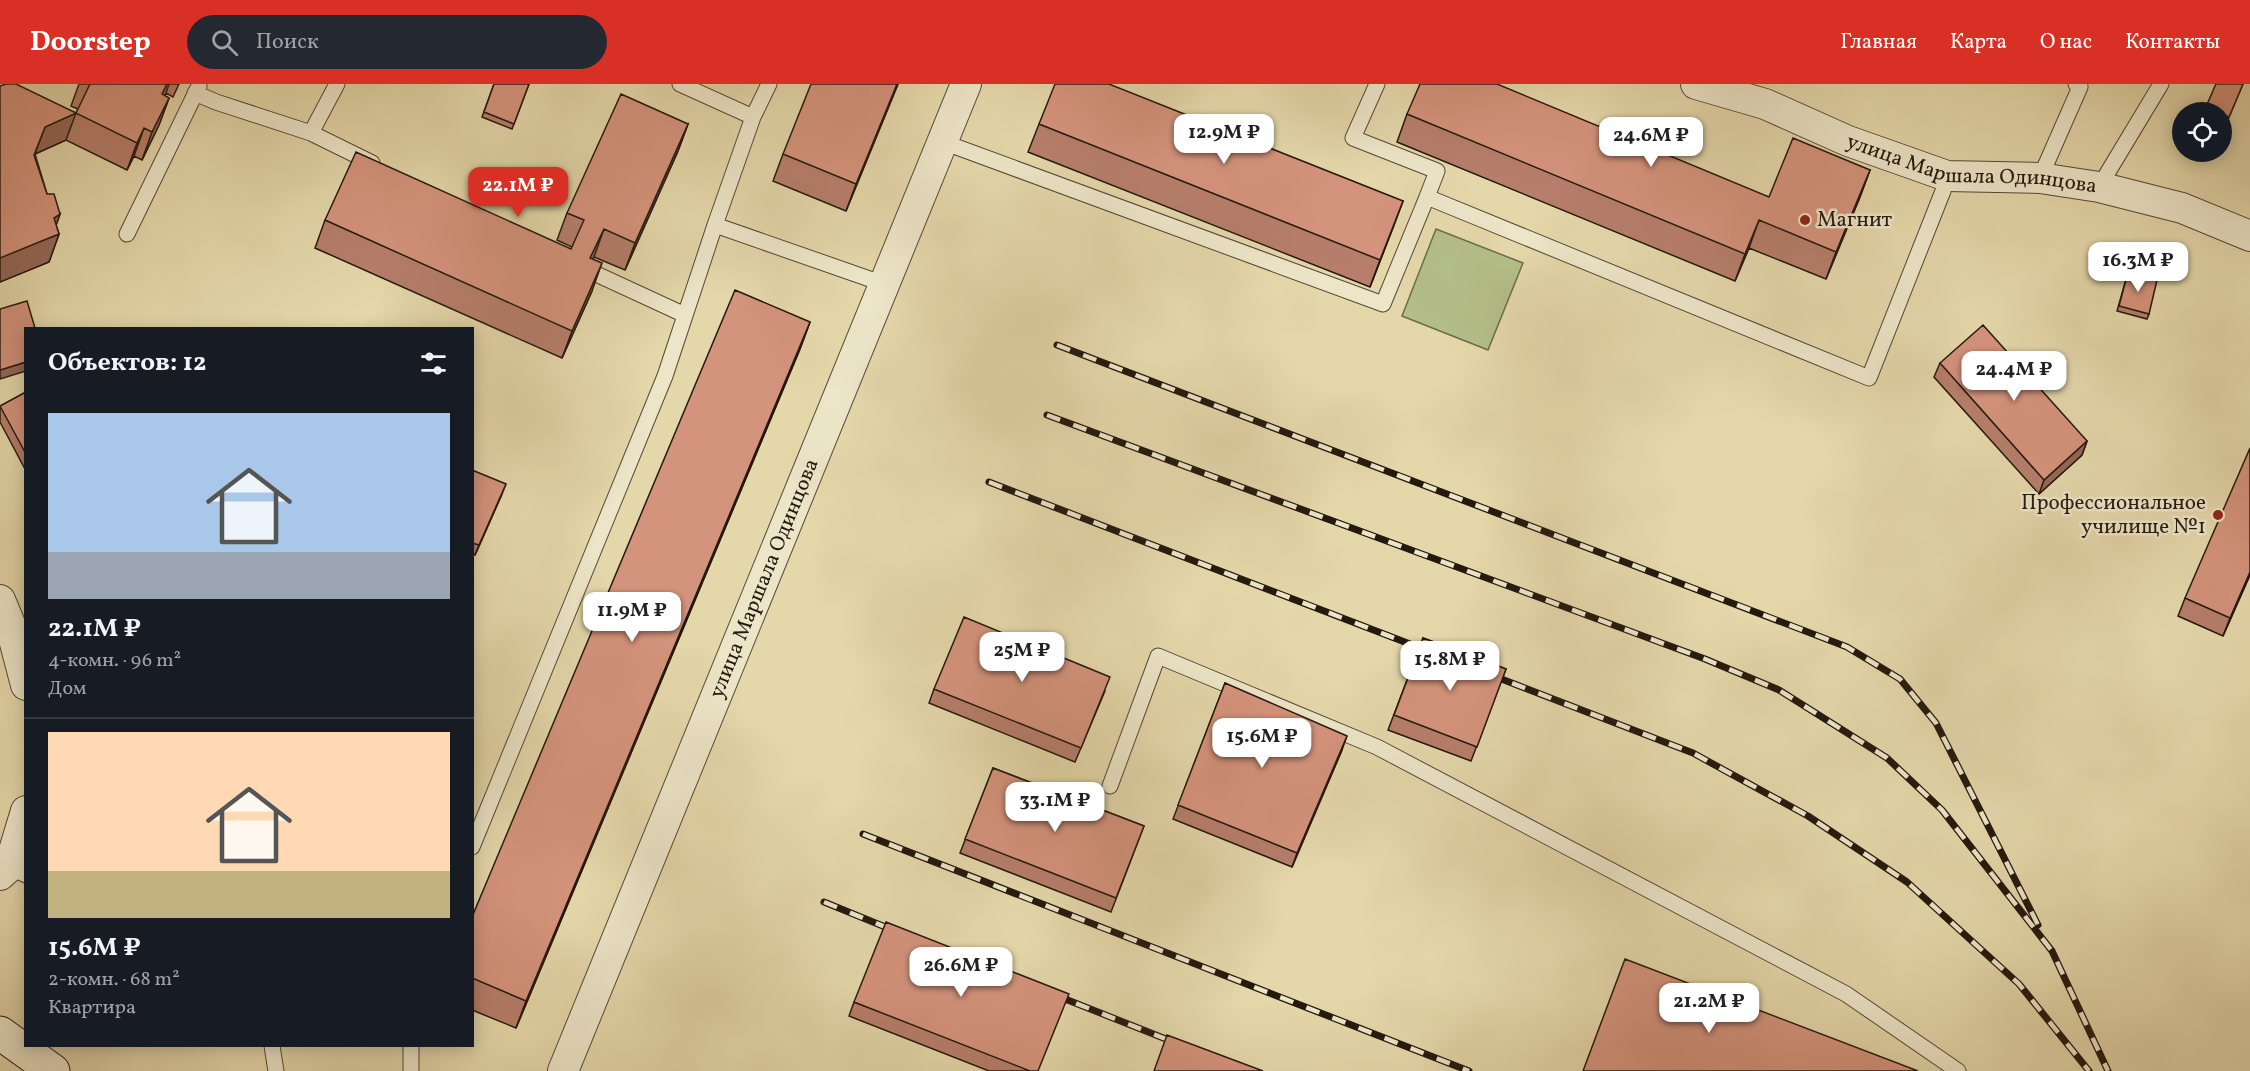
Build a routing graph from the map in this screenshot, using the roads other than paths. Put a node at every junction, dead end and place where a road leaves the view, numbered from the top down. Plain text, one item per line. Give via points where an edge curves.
1 (337, 84) edge
2 (680, 84) edge
3 (769, 84) edge
4 (966, 84) edge
5 (1377, 84) edge
6 (1696, 84) edge
7 (2076, 84) edge
8 (2161, 84) edge
9 (197, 89) edge
10 (753, 117) junction
11 (311, 132) junction
12 (943, 142) junction
13 (386, 170) edge
14 (1947, 176) junction
15 (2040, 178) junction
16 (2099, 187) junction
17 (1427, 197) junction
18 (715, 225) junction
19 (127, 234) dead end
20 (2250, 236) edge
21 (568, 261) edge
22 (885, 284) junction
23 (685, 315) junction
24 (0, 600) edge
25 (24, 677) edge
26 (1110, 786) dead end
27 (24, 819) edge
28 (474, 842) edge
29 (11, 873) edge
30 (0, 1033) edge
31 (272, 1047) edge
32 (411, 1047) edge
33 (53, 1071) edge
34 (276, 1071) edge
35 (411, 1071) edge
36 (563, 1071) edge
37 (1958, 1071) edge

1 - 11 lane
2 - 10 lane
3 - 10 lane
4 - 12 street, улица Маршала Одинцова
5 - 17 lane via 1353,138 1437,171
6 - 14 street, улица Маршала Одинцова via 1765,104 1848,141
7 - 15 lane via 2080,87
8 - 16 lane
9 - 11 lane via 216,102
9 - 19 lane
10 - 18 lane
11 - 13 lane
12 - 17 lane via 1383,304
12 - 22 street, улица Маршала Одинцова
14 - 15 street, улица Маршала Одинцова
14 - 17 lane via 1869,378
15 - 16 street, улица Маршала Одинцова
16 - 20 street, улица Маршала Одинцова via 2182,208
18 - 22 lane
18 - 23 lane
21 - 23 lane
22 - 36 street, улица Маршала Одинцова
23 - 28 lane via 661,387
24 - 25 street
26 - 37 lane via 1158,656 1377,747 1846,994
27 - 29 street
30 - 33 main road
31 - 34 lane
32 - 35 lane

